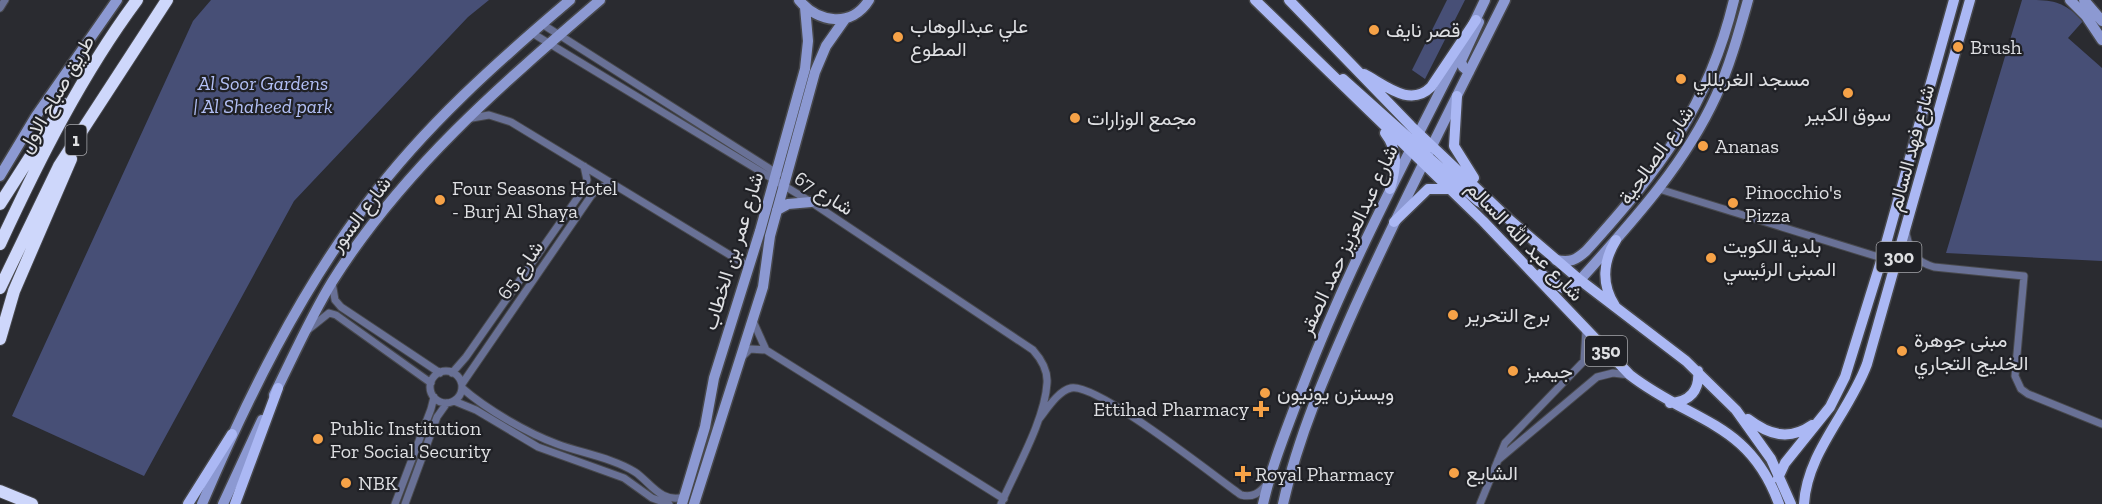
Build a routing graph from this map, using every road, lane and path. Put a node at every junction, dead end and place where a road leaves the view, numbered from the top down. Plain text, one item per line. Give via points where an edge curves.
1 (5, 0) edge
2 (117, 0) edge
3 (137, 0) edge
4 (167, 0) edge
5 (570, 0) edge
6 (600, 0) edge
7 (869, 0) edge
8 (1255, 0) edge
9 (1289, 0) edge
10 (1487, 0) edge
11 (1505, 0) edge
12 (1734, 0) edge
13 (1748, 0) edge
14 (1954, 0) edge
15 (1970, 0) edge
16 (2070, 0) edge
17 (2084, 0) edge
18 (802, 3) edge
19 (0, 8) edge
20 (845, 19) junction
21 (1476, 20) junction
22 (2102, 21) edge
23 (542, 24) junction
24 (116, 29) junction
25 (532, 33) junction
26 (560, 35) junction
27 (2102, 40) edge
28 (808, 41) junction
29 (549, 44) junction
30 (826, 46) junction
31 (1353, 67) junction
32 (1328, 71) junction
33 (1469, 72) junction
34 (1457, 96) junction
35 (98, 104) junction
36 (1362, 105) junction
37 (464, 120) junction
38 (1680, 135) junction
39 (1414, 143) junction
40 (1427, 155) junction
41 (584, 166) junction
42 (0, 176) edge
43 (779, 180) junction
44 (612, 183) junction
45 (1390, 189) junction
46 (1449, 189) junction
47 (1659, 189) junction
48 (1489, 198) junction
49 (811, 202) junction
50 (0, 204) edge
51 (777, 210) junction
52 (1504, 214) junction
53 (1483, 221) junction
54 (1394, 222) junction
55 (1906, 232) junction
56 (1616, 240) junction
57 (0, 244) edge
58 (1882, 258) junction
59 (1556, 260) junction
60 (748, 266) junction
61 (1580, 280) junction
62 (333, 282) junction
63 (743, 284) junction
64 (763, 287) junction
65 (0, 288) edge
66 (1616, 308) junction
67 (753, 321) junction
68 (1586, 330) junction
69 (303, 337) junction
70 (0, 339) edge
71 (766, 350) junction
72 (741, 358) junction
73 (1698, 371) junction
74 (440, 373) junction
75 (452, 373) junction
76 (1580, 375) junction
77 (1630, 375) junction
78 (714, 378) junction
79 (735, 382) junction
80 (431, 383) junction
81 (462, 386) junction
82 (1584, 386) junction
83 (278, 388) junction
84 (434, 397) junction
85 (450, 402) junction
86 (1670, 403) junction
87 (1736, 410) junction
88 (1822, 417) junction
89 (1037, 421) junction
90 (2102, 424) edge
91 (232, 434) junction
92 (1800, 444) junction
93 (1816, 456) junction
94 (1498, 460) junction
95 (1779, 475) junction
96 (1268, 482) junction
97 (0, 491) edge
98 (1777, 499) edge
99 (683, 500) edge
100 (1002, 501) edge
101 (32, 504) edge
102 (189, 504) edge
103 (202, 504) edge
104 (223, 504) edge
105 (235, 504) edge
106 (395, 504) edge
107 (405, 504) edge
108 (669, 504) edge
109 (694, 504) edge
110 (1263, 504) edge
111 (1283, 504) edge
112 (1480, 504) edge
113 (1791, 504) edge
114 (1803, 504) edge

1 - 19 street
2 - 42 main road, طريق صباح الاول via 47,99
3 - 24 highway, طريق صباح الاول / 1
4 - 35 highway, طريق صباح الاول / 1
5 - 23 main road, شارع السور
6 - 26 main road, شارع السور
7 - 20 main road, شارع عمر بن الخطاب
8 - 32 main road, شارع عبد الله السالم / 350
9 - 31 main road, شارع عبد الله السالم / 350
10 - 21 main road, شارع عبدالعزيز حمد الصقر
10 - 33 main road via 1461,61
11 - 33 main road, شارع عبدالعزيز حمد الصقر
12 - 38 main road, شارع الصالحية via 1717,60
13 - 47 main road, شارع الصالحية via 1716,96
14 - 58 main road, شارع فهد السالم / 300
15 - 55 main road, شارع فهد السالم / 300
16 - 27 main road
17 - 22 main road
18 - 20 main road via 823,19
18 - 28 main road, شارع عمر بن الخطاب
20 - 30 main road, شارع عمر بن الخطاب
21 - 31 main road via 1431,87 1418,97 1401,94
21 - 39 main road, شارع عبدالعزيز حمد الصقر
23 - 25 main road, شارع السور
23 - 26 street, شارع 67
24 - 50 highway
24 - 57 highway, طريق صباح الاول / 1 via 41,159
25 - 29 street, شارع 67
25 - 91 main road, شارع السور via 414,146 368,201 288,328
26 - 29 main road, شارع السور
26 - 43 street, شارع 67
28 - 30 main road via 817,40
28 - 43 main road, شارع عمر بن الخطاب
29 - 37 main road, شارع السور
29 - 43 street, شارع 67
30 - 43 main road, شارع عمر بن الخطاب
31 - 39 main road, شارع عبد الله السالم / 350
32 - 36 main road, شارع عبد الله السالم / 350
32 - 39 main road via 1355,87
33 - 34 main road, شارع عبدالعزيز حمد الصقر
34 - 40 main road, شارع عبدالعزيز حمد الصقر
34 - 48 main road via 1454,146
35 - 65 highway, طريق صباح الاول / 1 via 59,166
35 - 70 highway via 38,232
36 - 39 main road, شارع عبد الله السالم / 350
36 - 45 main road via 1394,148 1396,162
37 - 41 street via 479,115 501,118
37 - 62 main road, شارع السور via 404,186
38 - 47 main road via 1655,178
38 - 59 main road, شارع الصالحية via 1647,181 1586,251 1577,259
39 - 40 main road, شارع عبد الله السالم / 350
39 - 40 main road, شارع عبد الله السالم / 350
39 - 45 main road, شارع عبدالعزيز حمد الصقر
40 - 46 main road, شارع عبد الله السالم / 350
40 - 48 main road, شارع عبد الله السالم / 350
40 - 52 main road via 1478,201
40 - 54 main road, شارع عبدالعزيز حمد الصقر
41 - 44 street
41 - 75 street, شارع 65 via 587,180 583,190
43 - 49 street, شارع 67
43 - 51 main road, شارع عمر بن الخطاب
43 - 60 main road, شارع عمر بن الخطاب
44 - 60 street
44 - 81 street, شارع 65 via 591,196
45 - 96 main road, شارع عبدالعزيز حمد الصقر via 1328,320
46 - 53 main road, شارع عبد الله السالم / 350
46 - 54 main road via 1428,189
47 - 56 main road, شارع الصالحية
47 - 58 street
48 - 52 main road, شارع عبد الله السالم / 350
49 - 51 main road via 788,204
49 - 89 street, شارع 67 via 1033,350 1042,360 1047,384
51 - 64 main road, شارع عمر بن الخطاب
52 - 59 main road, شارع عبد الله السالم / 350
53 - 61 main road via 1558,287 1568,288
53 - 68 main road, شارع عبد الله السالم / 350
54 - 111 main road, شارع عبدالعزيز حمد الصقر via 1316,402
55 - 90 street via 1910,251 1923,263 2024,276 2015,376 2018,383 2028,394
55 - 93 main road, شارع فهد السالم / 300 via 1860,383
56 - 61 main road, شارع الصالحية
56 - 66 main road via 1605,272 1607,291
58 - 88 main road, شارع فهد السالم / 300 via 1845,377
59 - 61 main road, شارع عبد الله السالم / 350
60 - 63 main road, شارع عمر بن الخطاب
61 - 66 main road, شارع عبد الله السالم / 350
62 - 69 main road, شارع السور
62 - 74 street via 335,300 341,307
63 - 64 main road via 754,278
63 - 78 main road, شارع عمر بن الخطاب
64 - 67 main road, شارع عمر بن الخطاب
66 - 73 main road, شارع عبد الله السالم / 350
67 - 71 street
67 - 72 main road, شارع عمر بن الخطاب
68 - 76 street
68 - 77 main road, شارع عبد الله السالم / 350
69 - 80 street via 320,317 336,315
69 - 83 main road, شارع السور
71 - 72 street via 750,349
71 - 100 street
72 - 79 main road, شارع عمر بن الخطاب
73 - 86 main road via 1693,394 1686,400
73 - 87 main road, شارع عبد الله السالم / 350
74 - 75 street
74 - 80 street
75 - 81 street
76 - 82 street
76 - 94 street via 1508,439
77 - 82 street via 1605,374
77 - 86 main road, شارع عبد الله السالم / 350
78 - 79 main road via 723,388
78 - 99 main road, شارع عمر بن الخطاب via 705,427
79 - 109 main road, شارع عمر بن الخطاب
80 - 84 street
81 - 85 street
81 - 99 street via 540,437 631,470 660,495
82 - 94 street
83 - 104 main road, شارع السور
83 - 105 main road
84 - 85 street
84 - 106 street
85 - 107 street via 437,417
85 - 108 street via 476,410 538,447 629,480 652,498
86 - 98 main road, شارع عبد الله السالم / 350 via 1733,436 1758,460
87 - 88 main road via 1778,435 1797,433
87 - 95 main road, شارع عبد الله السالم / 350
88 - 92 main road, شارع فهد السالم / 300
89 - 96 street via 1062,392 1086,389 1128,414 1240,495 1256,495
89 - 100 street
91 - 102 main road
91 - 103 main road, شارع السور
92 - 93 main road via 1803,458
92 - 95 main road, شارع فهد السالم / 300
93 - 114 main road, شارع فهد السالم / 300
94 - 112 street
95 - 98 main road, شارع فهد السالم / 300
95 - 113 main road, شارع عبد الله السالم / 350
96 - 110 main road, شارع عبدالعزيز حمد الصقر
97 - 101 highway

